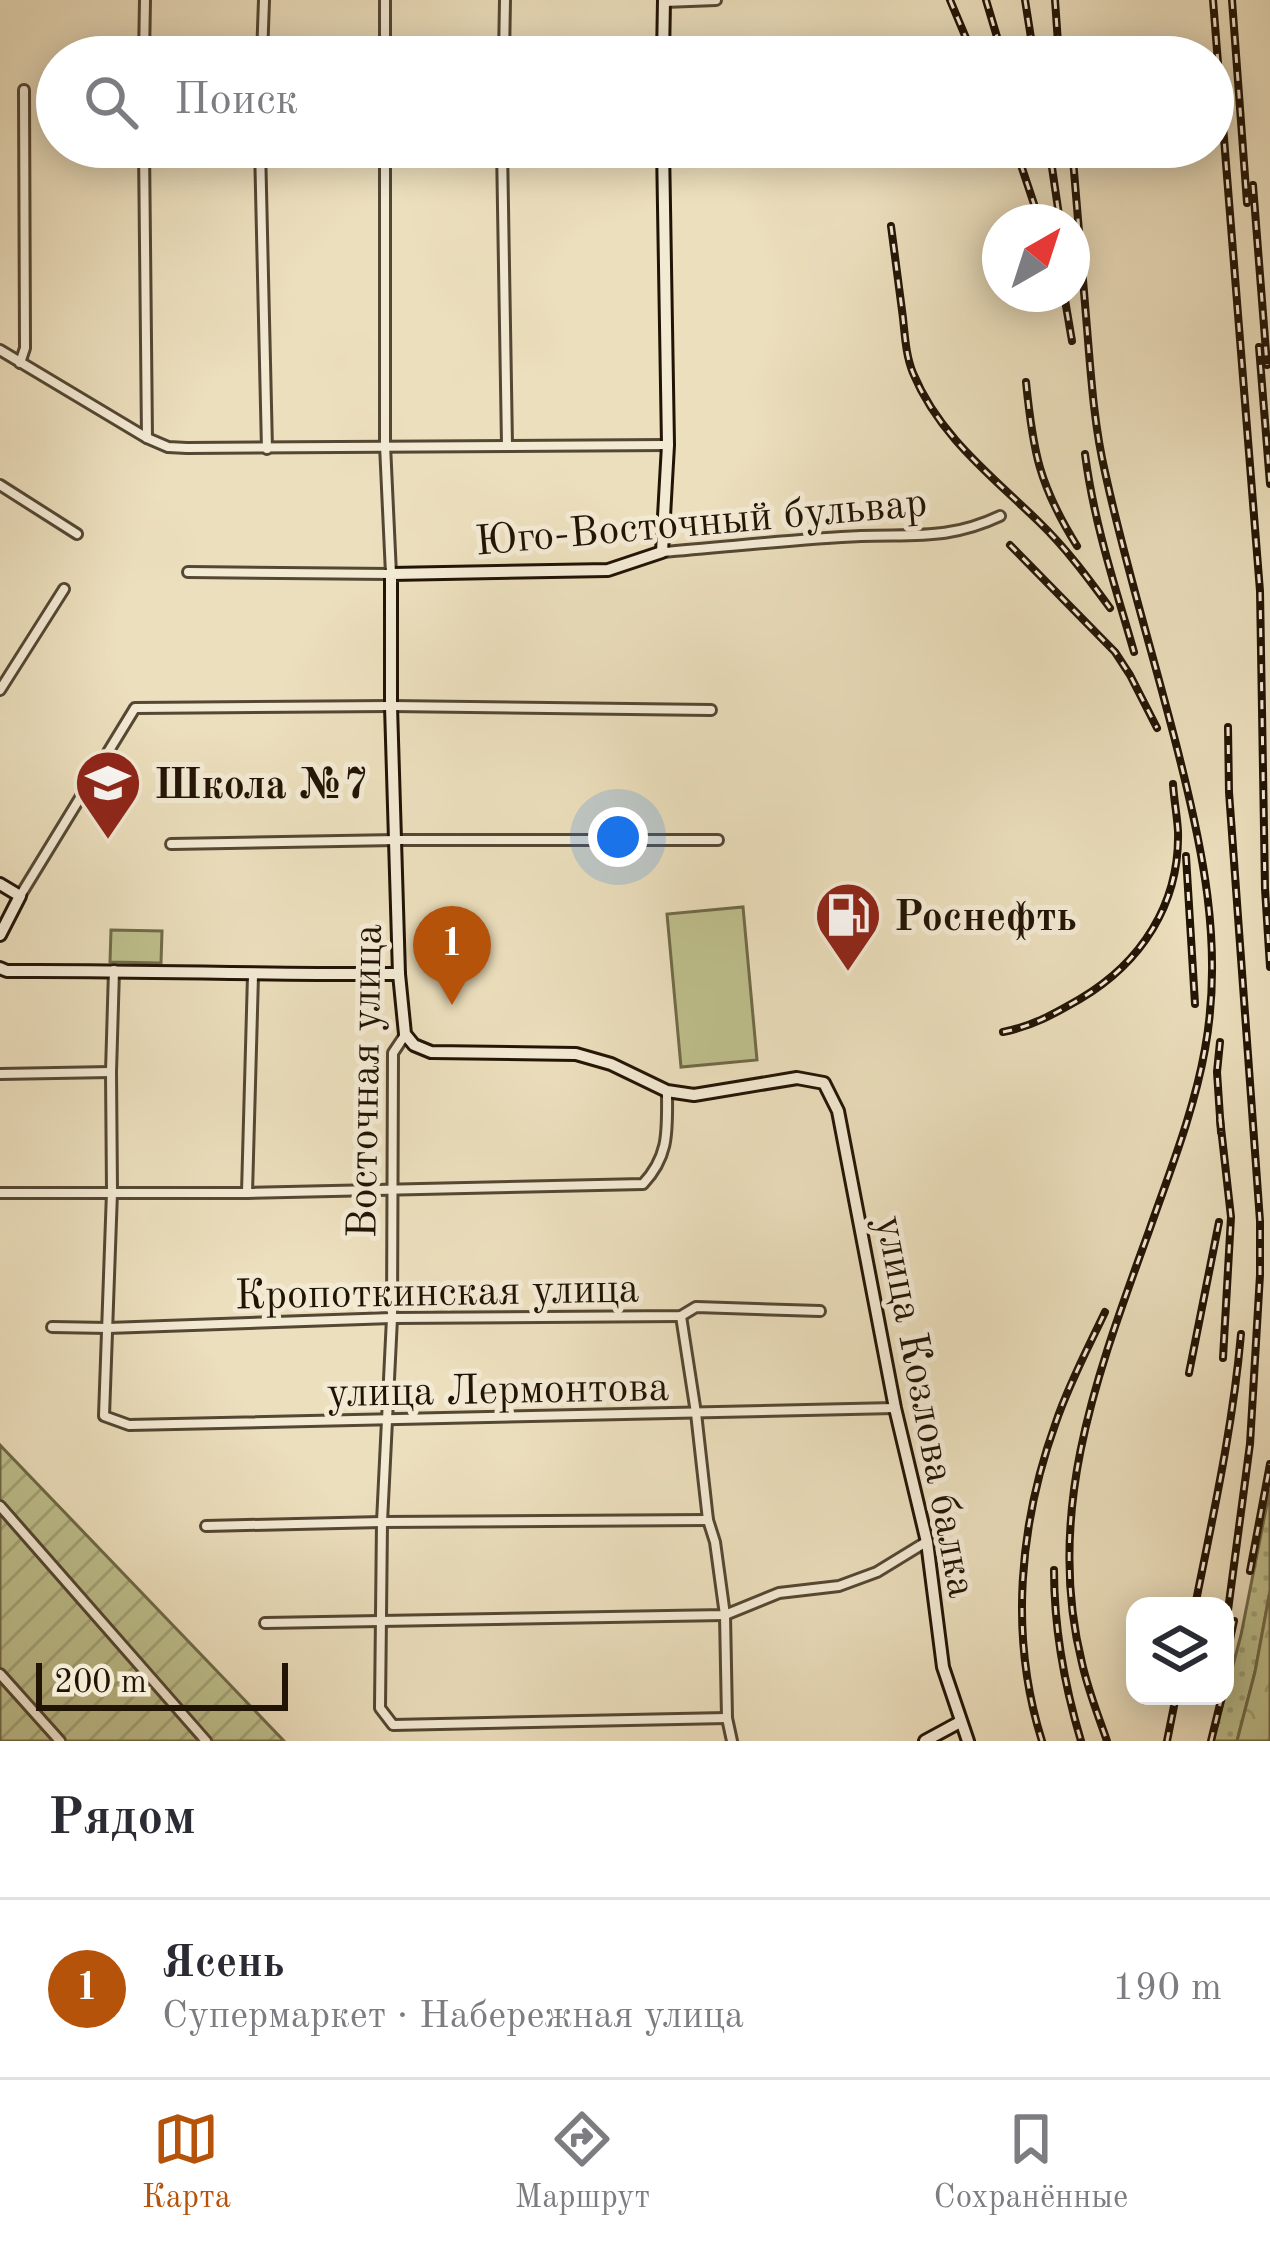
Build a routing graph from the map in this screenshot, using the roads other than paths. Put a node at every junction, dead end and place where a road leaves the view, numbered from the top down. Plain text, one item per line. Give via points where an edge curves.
1 (145, 0) edge
2 (264, 0) edge
3 (385, 0) edge
4 (505, 0) edge
5 (716, 0) edge
6 (664, 1) edge
7 (144, 36) edge
8 (263, 36) edge
9 (385, 36) edge
10 (504, 36) edge
11 (664, 36) edge
12 (24, 90) dead end
13 (144, 168) edge
14 (260, 168) edge
15 (385, 168) edge
16 (502, 168) edge
17 (663, 168) edge
18 (0, 350) edge
19 (20, 363) junction
20 (147, 438) junction
21 (385, 446) junction
22 (507, 446) junction
23 (668, 446) junction
24 (267, 448) junction
25 (0, 485) edge
26 (1000, 516) dead end
27 (77, 534) dead end
28 (662, 552) junction
29 (188, 572) dead end
30 (391, 574) junction
31 (64, 589) dead end
32 (0, 691) edge
33 (392, 706) junction
34 (711, 710) dead end
35 (397, 840) junction
36 (718, 840) dead end
37 (171, 844) dead end
38 (0, 884) edge
39 (20, 896) junction
40 (0, 935) edge
41 (0, 968) edge
42 (114, 970) junction
43 (399, 974) junction
44 (253, 975) junction
45 (405, 1034) junction
46 (111, 1072) junction
47 (0, 1074) edge
48 (667, 1091) junction
49 (394, 1190) junction
50 (112, 1192) junction
51 (0, 1193) edge
52 (247, 1193) junction
53 (820, 1311) dead end
54 (681, 1316) junction
55 (392, 1318) junction
56 (52, 1327) dead end
57 (108, 1328) junction
58 (895, 1408) junction
59 (696, 1413) junction
60 (389, 1421) junction
61 (0, 1506) edge
62 (708, 1520) junction
63 (382, 1522) junction
64 (206, 1526) dead end
65 (927, 1542) junction
66 (725, 1615) junction
67 (383, 1622) junction
68 (265, 1623) dead end
69 (0, 1674) edge
70 (727, 1718) junction
71 (960, 1722) junction
72 (60, 1741) edge
73 (206, 1741) edge
74 (732, 1741) edge
75 (925, 1741) edge
76 (968, 1741) edge

1 - 7 street
2 - 8 street
3 - 9 street
4 - 10 street
5 - 6 street
6 - 11 main road
12 - 19 street
13 - 20 street
14 - 24 street
15 - 21 street, Восточная улица
16 - 22 street
17 - 23 main road
18 - 19 street
19 - 20 street
20 - 24 street via 168,446
21 - 22 street
21 - 24 street
21 - 30 street, Восточная улица
22 - 23 street
23 - 28 main road
25 - 27 street
26 - 28 street, Юго-Восточный бульвар via 934,536
28 - 30 main road, Юго-Восточный бульвар via 608,570
29 - 30 street, Юго-Восточный бульвар
30 - 33 main road, Восточная улица
31 - 32 street
33 - 34 street
33 - 35 main road, Восточная улица
33 - 39 street via 135,708
35 - 36 street
35 - 37 street
35 - 43 main road, Восточная улица
38 - 39 main road
39 - 40 main road
41 - 42 main road
42 - 44 main road
42 - 46 street
43 - 44 main road
43 - 45 main road, Восточная улица
44 - 52 street
45 - 48 main road via 431,1052 576,1054
45 - 49 street, Восточная улица via 394,1053
46 - 47 street
46 - 50 street
48 - 49 street via 667,1138 643,1184
48 - 58 main road, улица Козлова балка via 694,1095 797,1078 824,1084 838,1111
49 - 52 street
49 - 55 street, Восточная улица
50 - 51 street
50 - 52 street
50 - 57 street
53 - 54 street, Кропоткинская улица via 696,1307
54 - 55 street, Кропоткинская улица
54 - 59 street
55 - 57 street, Кропоткинская улица
55 - 60 street, Восточная улица
56 - 57 street, Кропоткинская улица
57 - 60 street, улица Лермонтова via 104,1416 129,1425
58 - 59 street, улица Лермонтова
58 - 65 main road, улица Козлова балка
59 - 60 street, улица Лермонтова
59 - 62 street
60 - 63 street, Восточная улица
61 - 73 street
62 - 63 street
62 - 66 street
63 - 64 street
63 - 67 street, Восточная улица
65 - 66 street via 858,1580 779,1593
65 - 71 main road, улица Козлова балка via 943,1667
66 - 67 street
66 - 70 street
67 - 68 street
67 - 70 street, Восточная улица via 380,1708 392,1725
69 - 72 street
70 - 74 street
71 - 75 main road
71 - 76 main road, улица Козлова балка

